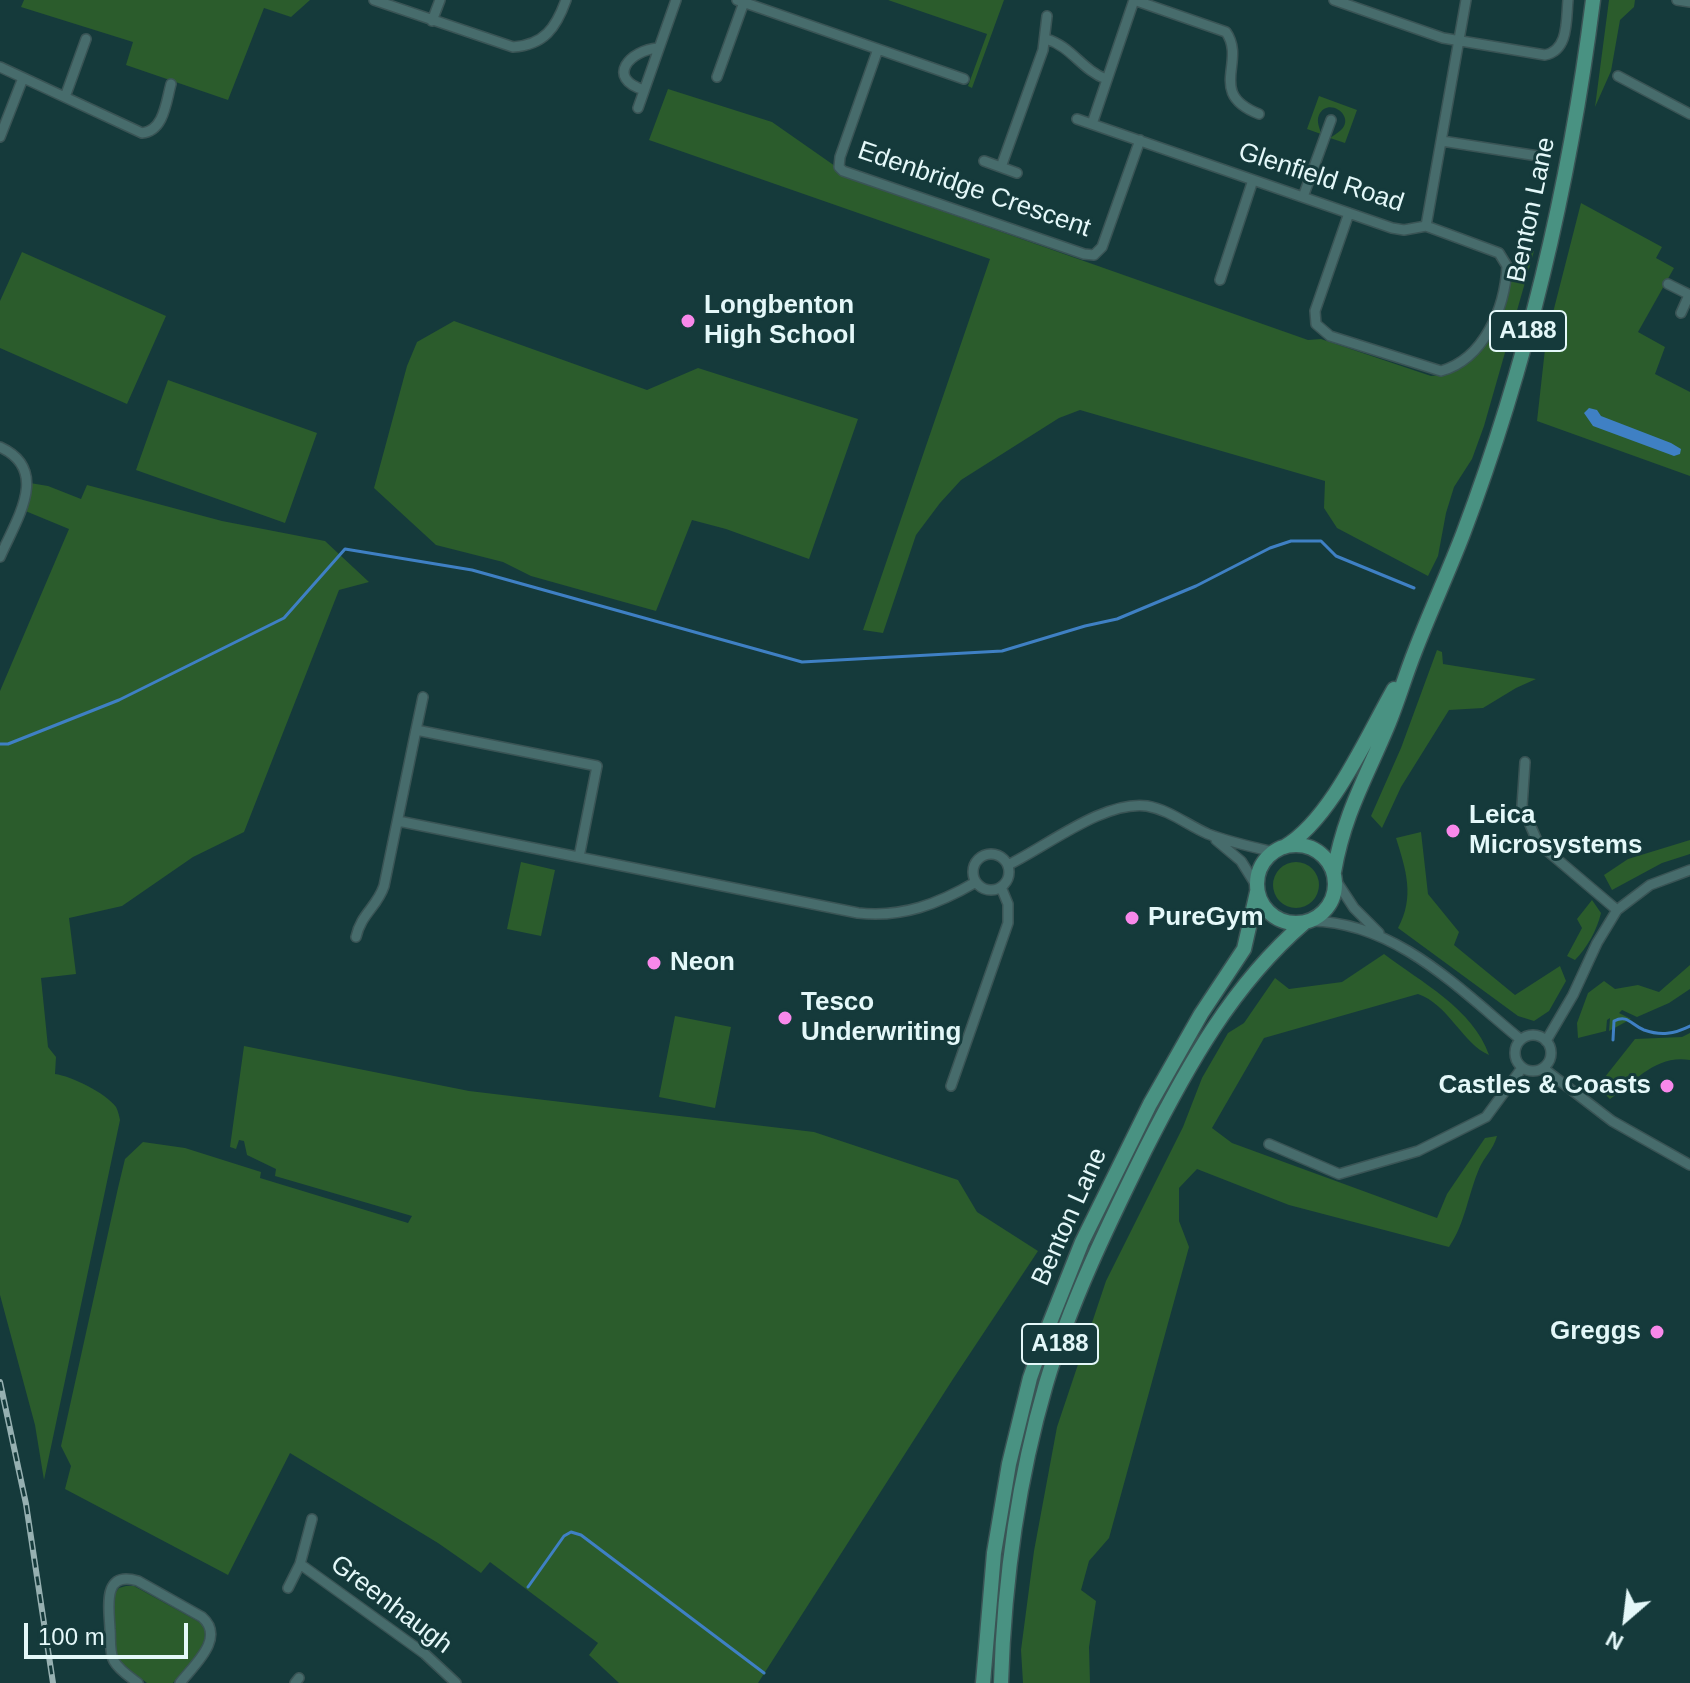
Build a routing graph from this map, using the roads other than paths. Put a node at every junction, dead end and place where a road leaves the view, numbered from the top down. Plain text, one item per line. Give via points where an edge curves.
1 (374, 0) edge
2 (440, 0) edge
3 (566, 0) edge
4 (676, 0) edge
5 (1134, 0) edge
6 (1334, 0) edge
7 (1466, 0) edge
8 (1568, 0) edge
9 (1593, 0) edge
10 (1677, 0) edge
11 (740, 1) edge
12 (1690, 2) edge
13 (1047, 16) dead end
14 (432, 21) junction
15 (86, 39) dead end
16 (1046, 39) junction
17 (1460, 42) junction
18 (658, 48) junction
19 (878, 49) junction
20 (0, 67) edge
21 (1618, 76) dead end
22 (717, 77) dead end
23 (23, 78) junction
24 (964, 79) dead end
25 (1106, 79) junction
26 (171, 84) dead end
27 (644, 90) junction
28 (65, 97) junction
29 (638, 108) dead end
30 (1259, 114) dead end
31 (1690, 114) edge
32 (1077, 119) dead end
33 (1331, 120) dead end
34 (1092, 124) junction
35 (0, 137) edge
36 (1140, 140) junction
37 (1442, 141) junction
38 (1538, 156) dead end
39 (984, 161) dead end
40 (1001, 167) junction
41 (1017, 173) dead end
42 (1253, 180) junction
43 (1303, 197) junction
44 (1349, 213) junction
45 (1426, 226) junction
46 (1220, 280) dead end
47 (1668, 284) dead end
48 (1690, 295) edge
49 (1681, 313) dead end
50 (0, 447) edge
51 (0, 557) edge
52 (1415, 650) junction
53 (423, 697) dead end
54 (416, 730) junction
55 (1525, 762) dead end
56 (398, 821) junction
57 (1207, 833) junction
58 (1278, 850) junction
59 (579, 857) junction
60 (1008, 865) junction
61 (1690, 870) edge
62 (1334, 876) junction
63 (976, 882) junction
64 (1001, 887) junction
65 (1257, 889) junction
66 (1617, 910) junction
67 (1307, 922) junction
68 (356, 937) dead end
69 (1385, 938) junction
70 (1520, 1039) junction
71 (1546, 1041) junction
72 (1522, 1068) junction
73 (1543, 1068) junction
74 (951, 1086) dead end
75 (1269, 1144) dead end
76 (1690, 1165) edge
77 (312, 1519) dead end
78 (300, 1564) junction
79 (288, 1588) dead end
80 (138, 1683) edge
81 (180, 1683) edge
82 (456, 1683) edge
83 (983, 1683) edge
84 (1001, 1683) edge

1 - 14 street
2 - 14 street
3 - 14 street via 551,31 521,46
4 - 18 street
5 - 25 street
5 - 30 street via 1226,32 1234,97
6 - 17 street
7 - 17 street, Glenfield Road
8 - 17 street via 1561,47 1550,55
9 - 52 main road, Benton Lane / A188 via 1577,117 1533,315 1476,500
10 - 12 street
11 - 19 street
11 - 22 street
13 - 16 street
15 - 28 street
16 - 25 street
16 - 40 street
17 - 37 street, Glenfield Road
18 - 27 street
18 - 27 street via 639,53 625,69 628,84
19 - 24 street
19 - 36 street, Edenbridge Crescent via 839,167 916,197 1094,255 1102,247
20 - 23 street
21 - 31 street
23 - 28 street
23 - 35 street
25 - 34 street
26 - 28 street via 158,126 145,133
27 - 29 street
32 - 34 street, Glenfield Road
33 - 43 street
34 - 36 street, Glenfield Road
36 - 42 street, Glenfield Road
37 - 38 street
37 - 45 street, Glenfield Road
39 - 40 street
40 - 41 street
42 - 43 street, Glenfield Road
42 - 46 street
43 - 44 street, Glenfield Road
44 - 45 street, Glenfield Road via 1401,230
44 - 45 street via 1315,311 1316,324 1330,336 1441,371 1488,336 1507,266 1495,251
47 - 48 street
48 - 49 street
50 - 51 street via 24,466 29,487
52 - 58 main road, Benton Lane / A188 via 1324,809 1304,833
52 - 62 main road, Benton Lane / A188 via 1346,818
53 - 54 street
54 - 56 street
54 - 59 street via 597,766
55 - 66 street via 1522,806 1538,843
56 - 59 street
56 - 68 street via 381,894 364,915
57 - 58 street
57 - 60 street via 1164,811 1131,806 1090,821
57 - 65 street via 1241,861
58 - 62 main road via 1301,846 1316,851
58 - 65 main road, A188 via 1262,863
59 - 63 street via 872,915 922,908
60 - 63 street via 997,856 984,856 974,867
60 - 64 street
61 - 66 street via 1650,885
62 - 67 main road, A188 via 1328,906
62 - 69 street via 1354,908
63 - 64 street via 987,890
64 - 74 street via 1008,923
65 - 67 main road via 1275,918
65 - 83 main road, Benton Lane / A188 via 1244,949 1150,1104 1082,1242 1040,1349 1009,1464
66 - 71 street
67 - 69 street via 1345,924
67 - 84 main road, Benton Lane / A188 via 1265,960 1209,1033 1124,1193 1078,1296 1047,1382 1025,1469
69 - 70 street
70 - 71 street via 1531,1035
70 - 72 street via 1514,1056
71 - 73 street via 1551,1055
72 - 73 street
72 - 75 street via 1486,1117 1418,1151 1339,1174
73 - 76 street via 1612,1121
77 - 78 street, Greenhaugh
78 - 79 street, Greenhaugh
78 - 82 street, Greenhaugh via 425,1654
80 - 81 street via 120,1669 111,1653 109,1593 127,1578 190,1609 210,1625 209,1645

